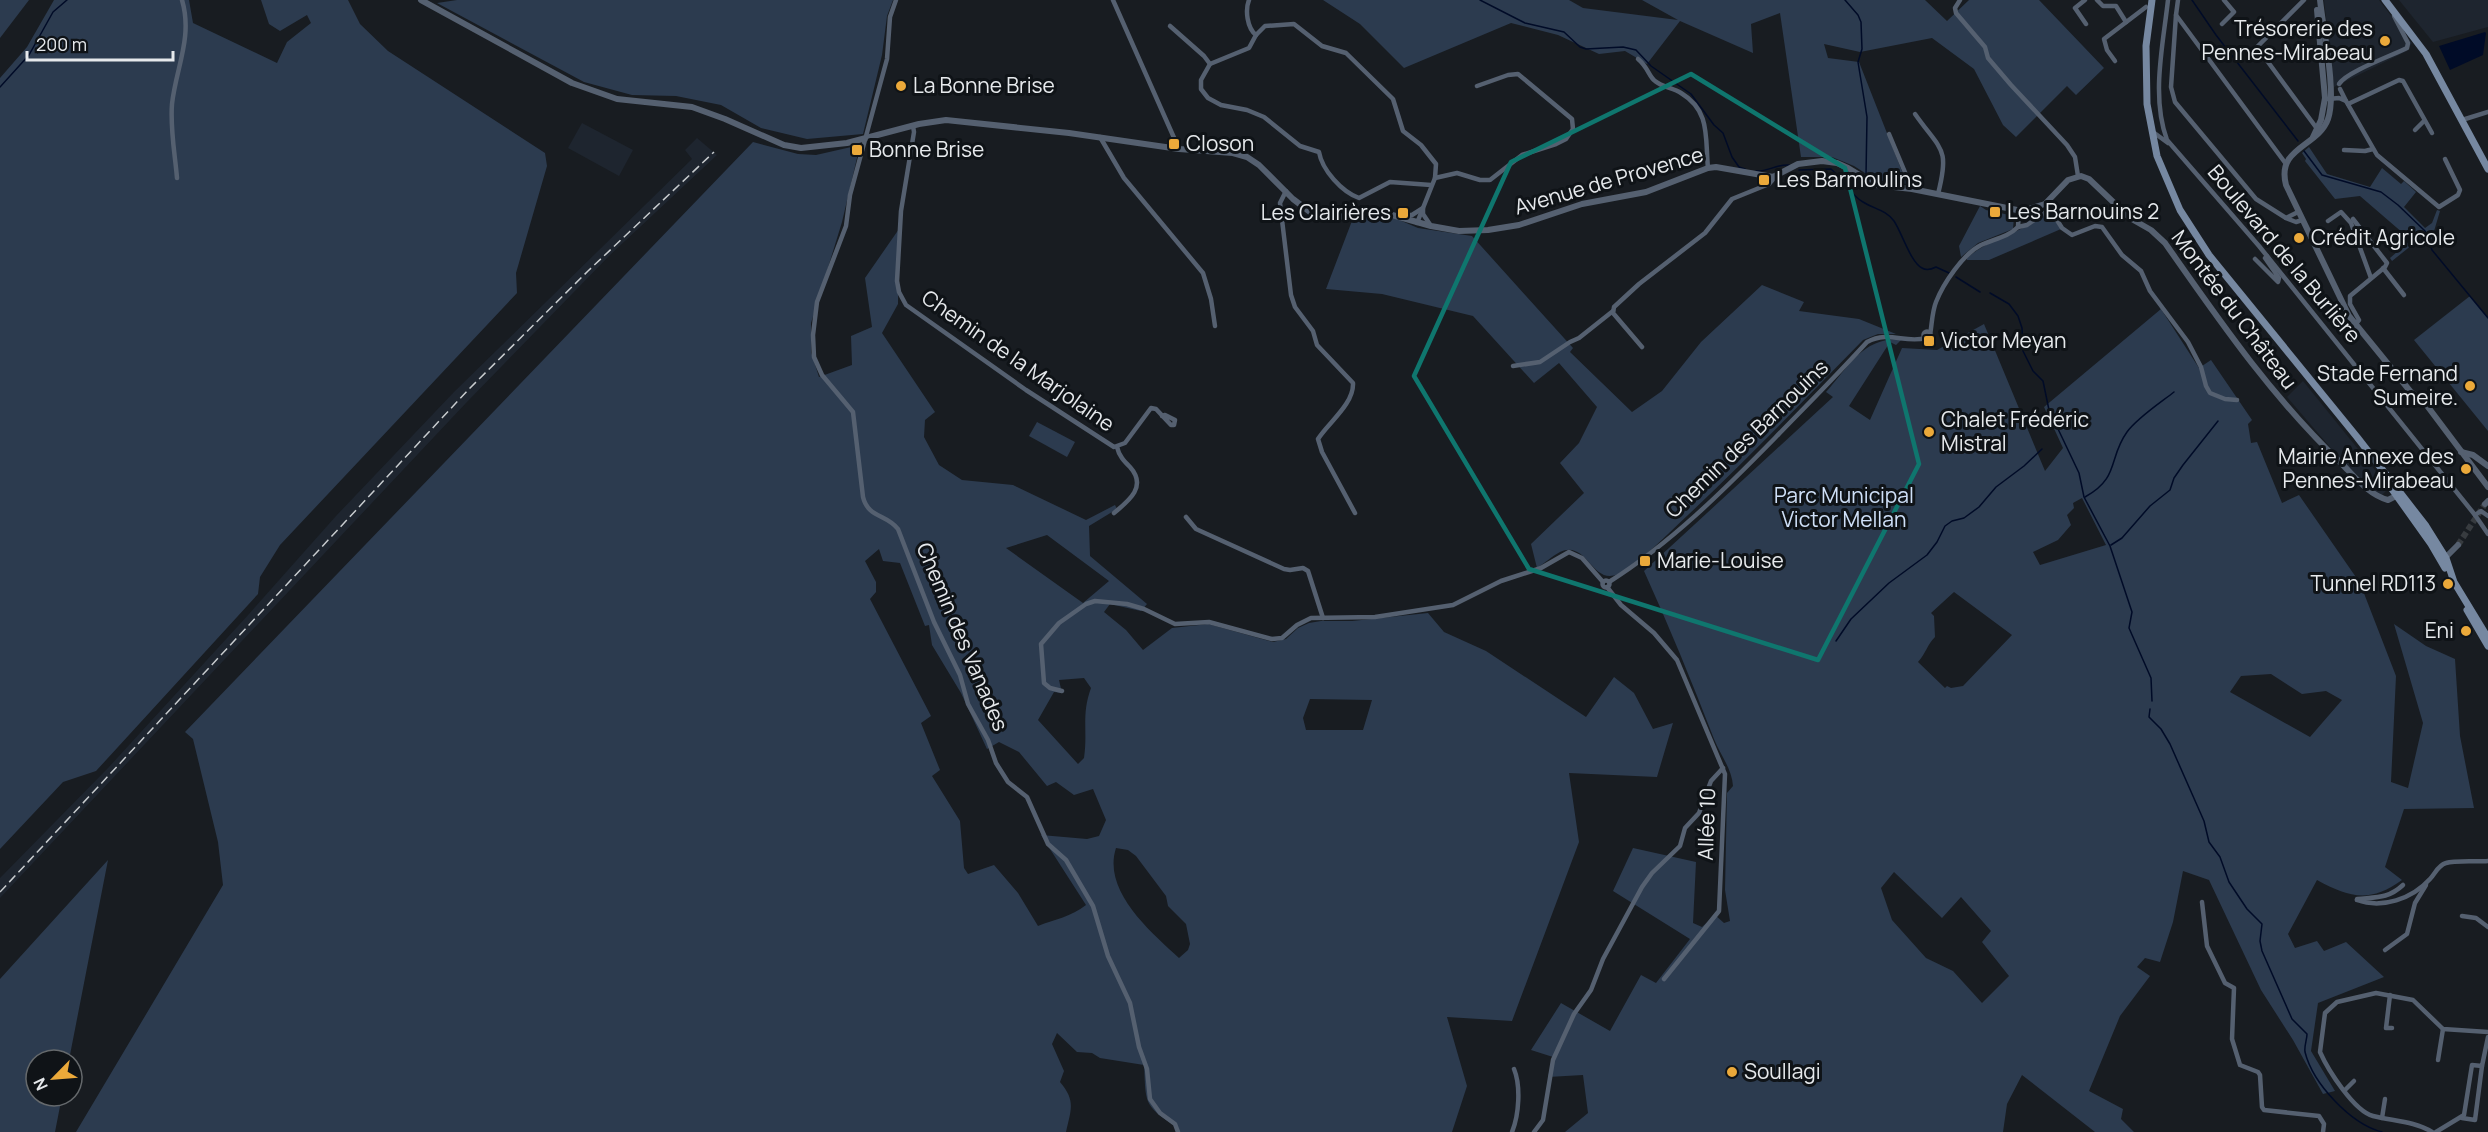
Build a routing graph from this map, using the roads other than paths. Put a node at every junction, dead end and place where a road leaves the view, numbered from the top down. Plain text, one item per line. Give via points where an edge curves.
1 (182, 0) edge
2 (421, 0) edge
3 (897, 0) edge
4 (1113, 0) edge
5 (1249, 0) edge
6 (1960, 0) edge
7 (2085, 0) edge
8 (2097, 0) edge
9 (2152, 0) edge
10 (2168, 0) edge
11 (2178, 0) edge
12 (2224, 0) edge
13 (2304, 0) edge
14 (2318, 0) edge
15 (2385, 0) edge
16 (2146, 7) dead end
17 (2391, 8) junction
18 (2176, 15) junction
19 (2126, 22) junction
20 (2086, 24) dead end
21 (2222, 24) dead end
22 (1170, 26) dead end
23 (1256, 35) junction
24 (1638, 59) dead end
25 (2115, 62) dead end
26 (1210, 64) junction
27 (2327, 84) junction
28 (1477, 86) dead end
29 (2339, 87) junction
30 (2339, 98) junction
31 (2328, 99) junction
32 (2347, 102) junction
33 (2488, 112) edge
34 (1916, 114) dead end
35 (2424, 120) junction
36 (2462, 120) junction
37 (913, 126) junction
38 (2150, 130) junction
39 (2318, 130) junction
40 (2415, 130) dead end
41 (2432, 133) dead end
42 (1889, 134) dead end
43 (1100, 137) junction
44 (865, 139) junction
45 (2173, 147) junction
46 (2373, 148) junction
47 (1179, 149) junction
48 (2344, 150) dead end
49 (2445, 159) dead end
50 (2286, 164) junction
51 (1708, 168) junction
52 (2488, 169) edge
53 (1776, 176) junction
54 (2078, 176) junction
55 (177, 178) dead end
56 (1435, 178) junction
57 (1431, 185) junction
58 (1912, 189) junction
59 (1286, 191) junction
60 (1938, 194) junction
61 (1423, 208) junction
62 (2019, 211) junction
63 (2298, 212) junction
64 (1397, 215) junction
65 (2286, 218) junction
66 (2353, 219) dead end
67 (2302, 220) junction
68 (2328, 221) dead end
69 (1417, 222) junction
70 (1431, 226) junction
71 (2018, 227) junction
72 (2267, 256) junction
73 (2255, 259) dead end
74 (2383, 268) junction
75 (2371, 278) junction
76 (2404, 296) dead end
77 (1613, 311) junction
78 (2355, 325) junction
79 (1215, 326) dead end
80 (1642, 347) dead end
81 (1513, 366) dead end
82 (2237, 400) dead end
83 (1162, 416) dead end
84 (1117, 447) junction
85 (2461, 452) junction
86 (2488, 466) edge
87 (2488, 487) edge
88 (2395, 492) junction
89 (1114, 513) dead end
90 (1355, 513) dead end
91 (2475, 515) junction
92 (2488, 516) edge
93 (1185, 517) dead end
94 (2488, 534) edge
95 (2458, 545) tunnel mouth
96 (2444, 559) junction
97 (1606, 584) junction
98 (1323, 618) junction
99 (2488, 638) edge
100 (2488, 646) edge
101 (1062, 691) dead end
102 (1723, 768) junction
103 (2488, 861) edge
104 (2429, 880) junction
105 (2403, 885) dead end
106 (2202, 902) dead end
107 (2462, 916) dead end
108 (2488, 927) edge
109 (2385, 950) dead end
110 (1664, 979) dead end
111 (2390, 995) junction
112 (2392, 1029) dead end
113 (2443, 1029) junction
114 (2488, 1034) edge
115 (2438, 1060) dead end
116 (2482, 1066) junction
117 (1514, 1069) dead end
118 (2354, 1081) dead end
119 (2345, 1090) junction
120 (2385, 1099) dead end
121 (2382, 1118) junction
122 (2462, 1118) junction
123 (1178, 1132) edge
124 (1512, 1132) edge
125 (1534, 1132) edge
126 (2323, 1132) edge
127 (2434, 1132) edge

1 - 55 street via 186,36 172,104
2 - 44 street, Avenue de Provence via 596,93 692,107 794,147 813,148
3 - 44 street, Chemin des Vanades via 890,17 887,59
4 - 47 street
5 - 23 street via 1246,9
6 - 54 street via 1956,13 1985,47 1988,58 2075,156
7 - 20 street via 2075,8
8 - 19 street via 2103,6 2116,6
9 - 38 main road via 2146,46
10 - 45 street, Boulevard de la Burlière via 2160,110
11 - 18 street
12 - 21 street via 2234,12
13 - 39 street via 2257,47
14 - 27 street
15 - 17 main road
16 - 19 street
17 - 29 street via 2409,46 2356,70
17 - 36 main road via 2426,54
18 - 50 street
18 - 65 street via 2171,87 2175,102 2256,199
19 - 25 street via 2104,39
22 - 26 street
23 - 26 street via 1249,48
23 - 56 street via 1269,25 1294,24 1322,46 1346,53 1393,99 1402,131 1421,145 1436,164
24 - 51 street via 1654,81 1681,93 1697,106 1705,127
26 - 57 street via 1201,80 1208,98 1264,117 1300,146 1319,152 1321,163 1349,195 1359,198 1390,182
27 - 29 street
27 - 31 street
28 - 56 street via 1518,74 1572,119 1574,129 1566,139 1522,155 1490,180 1457,173
29 - 30 street
29 - 32 street
30 - 31 street
30 - 32 street
31 - 39 street
32 - 35 street via 2399,80
32 - 46 street
33 - 36 street
34 - 60 street via 1943,153 1945,162
35 - 40 street
35 - 41 street
36 - 52 main road
37 - 43 street, Avenue de Provence via 946,120
37 - 44 street, Avenue de Provence
37 - 84 street, Chemin de la Marjolaine via 897,281 902,299 1017,384
38 - 45 street
38 - 88 main road via 2167,184 2194,235
39 - 50 street
42 - 58 street
43 - 47 street, Avenue de Provence
43 - 79 street via 1124,178 1203,273
44 - 123 street, Chemin des Vanades via 846,226 818,302 814,357 822,375 853,412 864,503 870,512 891,521 898,529 934,622 960,675 968,704 996,763 1008,782 1027,797 1048,844 1066,860 1093,906 1108,956 1130,1003 1147,1069 1150,1099
45 - 72 street, Boulevard de la Burlière
46 - 48 street
46 - 49 street via 2439,207 2460,190
47 - 59 street, Avenue de Provence via 1247,157
50 - 63 street via 2284,178
51 - 53 street, Avenue de Provence
51 - 70 street, Avenue de Provence via 1646,192 1582,204 1519,225 1460,231
53 - 58 street via 1798,164 1822,161 1837,163 1876,185
53 - 77 street via 1769,184 1732,199 1705,233 1639,284
54 - 62 street via 2068,180 2045,204
54 - 88 street, Montée du Château via 2089,179 2130,218 2165,243 2265,383 2336,458 2382,499
56 - 57 street
57 - 61 street
58 - 60 street
59 - 64 street, Avenue de Provence via 1318,218 1332,219 1371,208
59 - 90 street via 1280,203 1295,307 1308,321 1317,345 1353,383 1341,411 1318,439
60 - 62 street
61 - 64 street
61 - 69 street
61 - 70 street
62 - 71 street
63 - 65 street
63 - 67 street
64 - 69 street, Avenue de Provence
65 - 67 street
66 - 74 street via 2386,261
67 - 78 street
68 - 75 street via 2341,212 2351,223
69 - 70 street, Avenue de Provence
71 - 82 street, Chemin des Barnouins via 2049,209 2072,235 2102,227 2122,255 2140,271 2188,342 2210,393
71 - 97 street, Chemin des Barnouins via 1971,250 1962,259 1936,302 1926,334 1911,338 1878,337 1867,342 1710,502 1635,566
72 - 73 street via 2278,282
72 - 91 street, Boulevard de la Burlière
74 - 75 street
74 - 76 street
75 - 78 street via 2350,296 2359,320
77 - 80 street
77 - 81 street via 1540,362
78 - 85 street via 2410,391 2425,403
83 - 84 street, Chemin de la Marjolaine via 1151,408 1125,443
84 - 89 street via 1138,485 1136,492
85 - 86 street
85 - 87 street
88 - 96 main road
88 - 96 main road via 2426,526
91 - 92 street via 2481,511
91 - 94 street, Boulevard de la Burlière
93 - 98 street via 1196,530 1264,560 1290,570 1308,571
95 - 96 street
96 - 99 main road
96 - 100 main road
97 - 98 street via 1582,558 1569,552 1541,568 1444,607 1375,617
97 - 102 street, Allée 10 via 1617,601 1677,660
98 - 101 street via 1311,618 1282,638 1272,639 1209,622 1175,624 1136,606 1092,602 1059,624 1041,644 1044,683
102 - 110 street, Allée 10 via 1726,780 1719,911
102 - 125 street via 1711,781 1699,813 1685,828 1680,846 1642,887 1591,990 1574,1014 1553,1060 1544,1120
103 - 104 street via 2446,862
104 - 105 street via 2397,901 2356,900 2393,894
104 - 109 street via 2415,903 2407,934
106 - 126 street via 2207,946 2225,983 2234,988 2233,1047 2240,1065 2260,1075 2264,1110 2319,1116
107 - 108 street via 2476,918
111 - 112 street via 2386,1028
111 - 113 street via 2413,1000
111 - 119 street via 2371,993 2337,1002 2325,1013 2320,1052
113 - 114 street
113 - 115 street
114 - 116 street
116 - 122 street via 2472,1065
116 - 122 street via 2475,1120
117 - 124 street via 1519,1112
118 - 119 street
119 - 121 street via 2362,1111
120 - 121 street
121 - 127 street
122 - 127 street

